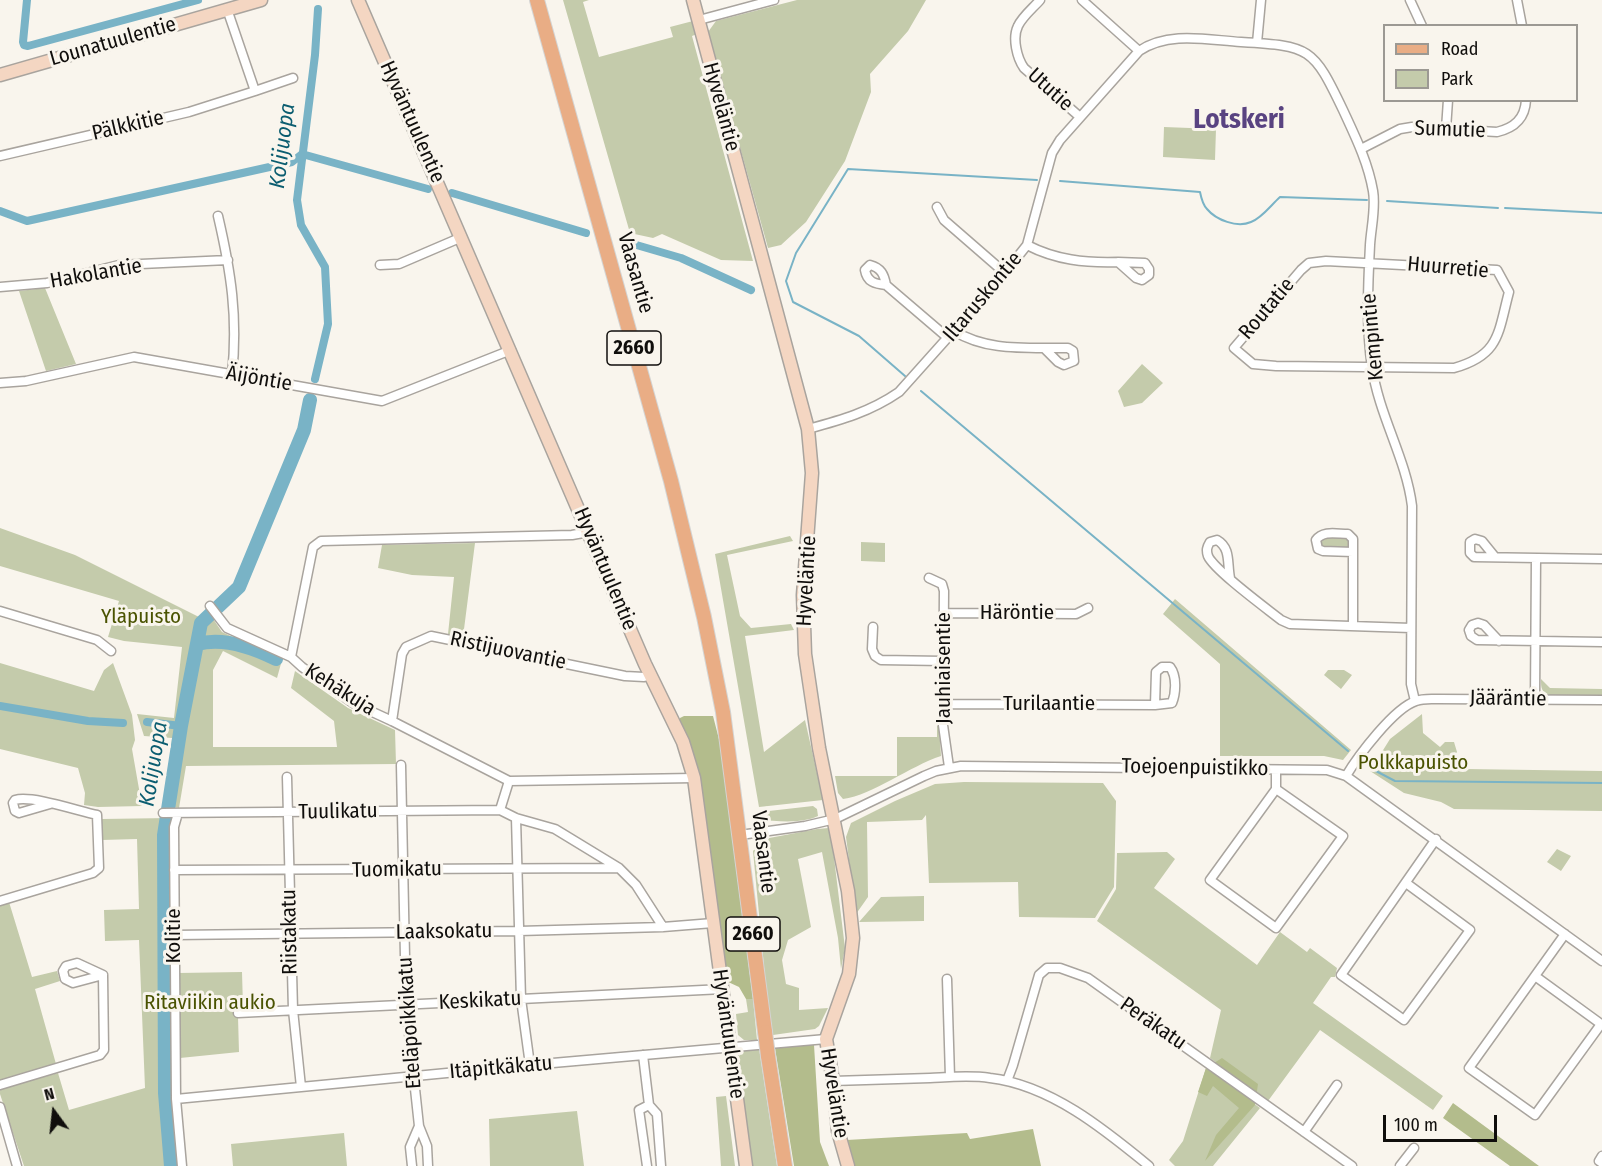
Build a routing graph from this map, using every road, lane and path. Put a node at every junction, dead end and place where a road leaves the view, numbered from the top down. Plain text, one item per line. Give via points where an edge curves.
1 (261, 0) edge
2 (358, 0) edge
3 (537, 0) edge
4 (693, 0) edge
5 (774, 0) edge
6 (1040, 0) edge
7 (1082, 0) edge
8 (1261, 0) edge
9 (1410, 0) edge
10 (1517, 0) edge
11 (227, 9) junction
12 (699, 20) junction
13 (1421, 24) edge
14 (1522, 24) edge
15 (1257, 43) junction
16 (1139, 51) junction
17 (0, 75) edge
18 (293, 78) dead end
19 (255, 91) junction
20 (1448, 102) edge
21 (1526, 102) edge
22 (1080, 117) junction
23 (1446, 129) junction
24 (1361, 149) junction
25 (0, 156) edge
26 (937, 207) dead end
27 (218, 216) dead end
28 (462, 237) junction
29 (1027, 245) junction
30 (228, 260) junction
31 (1118, 262) dead end
32 (1369, 262) junction
33 (380, 265) dead end
34 (1005, 273) junction
35 (886, 285) dead end
36 (0, 287) edge
37 (954, 331) junction
38 (948, 338) junction
39 (1044, 348) dead end
40 (511, 350) junction
41 (1371, 367) junction
42 (232, 375) junction
43 (0, 382) edge
44 (808, 429) junction
45 (589, 532) junction
46 (1353, 552) dead end
47 (1495, 557) dead end
48 (1536, 558) junction
49 (1602, 559) edge
50 (929, 578) dead end
51 (1230, 578) dead end
52 (210, 606) dead end
53 (1088, 608) dead end
54 (0, 611) edge
55 (945, 613) junction
56 (1353, 626) junction
57 (873, 627) dead end
58 (1411, 628) junction
59 (1499, 641) dead end
60 (1600, 641) edge
61 (1535, 642) junction
62 (111, 651) dead end
63 (291, 657) junction
64 (943, 661) junction
65 (651, 675) junction
66 (1535, 700) junction
67 (1602, 700) edge
68 (1415, 701) junction
69 (944, 704) junction
70 (1155, 705) junction
71 (392, 721) junction
72 (401, 765) dead end
73 (949, 767) junction
74 (1276, 770) junction
75 (1346, 776) junction
76 (287, 777) dead end
77 (694, 778) junction
78 (509, 781) junction
79 (1276, 789) junction
80 (50, 804) dead end
81 (500, 810) junction
82 (402, 811) junction
83 (163, 813) dead end
84 (287, 813) junction
85 (177, 814) junction
86 (516, 818) junction
87 (835, 819) junction
88 (740, 835) junction
89 (1436, 839) junction
90 (619, 868) junction
91 (403, 869) junction
92 (517, 869) junction
93 (174, 870) junction
94 (289, 871) junction
95 (1406, 883) junction
96 (0, 901) edge
97 (713, 923) junction
98 (663, 927) junction
99 (519, 931) junction
100 (404, 932) junction
101 (290, 934) junction
102 (1565, 934) junction
103 (174, 935) junction
104 (1602, 961) edge
105 (103, 975) dead end
106 (1536, 976) junction
107 (947, 979) dead end
108 (723, 989) junction
109 (521, 999) junction
110 (406, 1005) junction
111 (292, 1010) junction
112 (238, 1013) dead end
113 (825, 1039) junction
114 (730, 1046) junction
115 (643, 1055) junction
116 (530, 1065) junction
117 (413, 1076) junction
118 (950, 1077) junction
119 (1006, 1081) junction
120 (833, 1082) junction
121 (0, 1085) edge
122 (1338, 1085) dead end
123 (301, 1088) junction
124 (176, 1099) junction
125 (649, 1105) junction
126 (0, 1107) edge
127 (419, 1126) junction
128 (1304, 1132) junction
129 (1414, 1148) dead end
130 (1602, 1156) edge
131 (1602, 1163) edge
132 (17, 1166) edge
133 (182, 1166) edge
134 (412, 1166) edge
135 (428, 1166) edge
136 (647, 1166) edge
137 (661, 1166) edge
138 (746, 1166) edge
139 (785, 1166) edge
140 (848, 1166) edge
141 (1149, 1166) edge
142 (1352, 1166) edge
143 (1400, 1166) edge

1 - 11 street, Lounatuulentie
2 - 28 street, Hyväntuulentie
3 - 88 main road, Vaasantie / 2660 via 682,522 723,712
4 - 12 street, Hyveläntie
5 - 12 street
6 - 22 street, Ututie via 1016,30 1019,61
7 - 16 street
8 - 15 street
9 - 13 street
10 - 14 street
11 - 17 street, Lounatuulentie
11 - 19 street
12 - 44 street, Hyveläntie
15 - 16 street, Kempintie via 1173,39 1154,42
15 - 24 street, Kempintie via 1292,46 1316,61
16 - 22 street, Iltaruskontie
18 - 19 street, Pälkkitie
19 - 25 street, Pälkkitie via 189,112
20 - 23 street
21 - 23 street, Sumutie via 1524,115 1508,129
22 - 29 street, Iltaruskontie via 1052,153
23 - 24 street, Sumutie via 1400,129
24 - 32 street, Kempintie via 1374,194
26 - 34 street via 944,220
27 - 30 street
28 - 33 street via 399,264
28 - 40 street, Hyväntuulentie
29 - 31 street via 1077,262
29 - 34 street, Iltaruskontie
30 - 36 street, Hakolantie via 119,265 47,283
30 - 42 street via 235,345
32 - 41 street, Kempintie
32 - 41 street, Routatie via 1309,263 1234,348 1253,364
32 - 41 street, Huurretie via 1497,270 1509,292 1496,343 1471,363 1454,368
34 - 37 street, Iltaruskontie
35 - 38 street
37 - 38 street, Iltaruskontie
37 - 39 street via 989,345
38 - 44 street, Iltaruskontie via 899,392 882,404
40 - 42 street, Äijöntie via 382,401
40 - 45 street, Hyväntuulentie
41 - 58 street, Kempintie via 1410,491
42 - 43 street, Äijöntie via 134,357 26,381
44 - 87 street, Hyveläntie via 812,473 803,630 812,707
45 - 63 street, Kehäkuja via 321,541 313,547
45 - 65 street, Hyväntuulentie
46 - 56 street
47 - 48 street
48 - 49 street
48 - 61 street
50 - 55 street, Jauhiaisentie via 942,584
51 - 56 street via 1290,624
52 - 63 street via 227,628
53 - 55 street, Häröntie via 1076,614
54 - 62 street via 97,640
55 - 64 street, Jauhiaisentie
56 - 58 street
57 - 64 street via 872,649 881,660
58 - 68 street, Kempintie via 1411,684
59 - 61 street
60 - 61 street
61 - 66 street
63 - 71 street, Kehäkuja via 353,704
64 - 69 street, Jauhiaisentie
65 - 71 street, Ristijuovantie via 625,676 431,636 406,647 402,654
65 - 77 street, Hyväntuulentie via 683,742
66 - 67 street, Jääräntie
66 - 68 street, Jääräntie
68 - 75 street via 1394,715
69 - 70 street, Turilaantie
69 - 73 street, Jauhiaisentie
70 - 70 street via 1172,703 1174,698 1174,673 1170,667 1156,672
71 - 78 street, Kehäkuja
72 - 82 street, Eteläpoikkikatu
73 - 74 street, Toejoenpuistikko
73 - 87 street, Toejoenpuistikko
74 - 75 street, Toejoenpuistikko via 1327,770
74 - 79 street
75 - 89 street, Toejoenpuistikko
76 - 84 street, Riistakatu
77 - 78 street, Kehäkuja
77 - 97 street, Hyväntuulentie
78 - 81 street
79 - 79 street via 1210,880 1276,928 1342,836
80 - 96 street via 97,815 99,868
81 - 82 street, Tuulikatu
81 - 86 street
82 - 84 street, Tuulikatu
82 - 91 street, Eteläpoikkikatu
83 - 85 street, Tuulikatu
84 - 85 street, Tuulikatu
84 - 94 street, Riistakatu
85 - 93 street, Kolitie
86 - 90 street via 555,829
86 - 92 street
87 - 88 street, Toejoenpuistikko
87 - 113 street, Hyveläntie via 853,938 849,974
88 - 139 main road, Vaasantie / 2660, bridge
89 - 95 street
89 - 102 street, Toejoenpuistikko
90 - 92 street, Tuomikatu
90 - 98 street via 636,885
91 - 92 street, Tuomikatu
91 - 94 street, Tuomikatu
91 - 100 street, Eteläpoikkikatu
92 - 99 street
93 - 94 street, Tuomikatu
93 - 103 street, Kolitie
94 - 101 street, Riistakatu
95 - 95 street via 1341,975 1404,1020 1470,930
97 - 98 street, Laaksokatu
97 - 108 street, Hyväntuulentie
98 - 99 street, Laaksokatu
99 - 100 street, Laaksokatu
99 - 109 street
100 - 101 street, Laaksokatu
100 - 110 street, Eteläpoikkikatu
101 - 103 street, Laaksokatu
101 - 111 street, Riistakatu
102 - 104 street, Toejoenpuistikko
102 - 106 street
103 - 124 street, Kolitie
105 - 121 street via 104,1050 100,1055
106 - 106 street via 1469,1068 1535,1115 1601,1024
107 - 118 street
108 - 109 street, Keskikatu
108 - 114 street, Hyväntuulentie
109 - 110 street, Keskikatu
109 - 116 street
110 - 111 street, Keskikatu
110 - 117 street, Eteläpoikkikatu
111 - 112 street, Keskikatu
111 - 123 street, Riistakatu
113 - 114 street, Itäpitkäkatu
113 - 120 street, Hyveläntie
114 - 115 street, Itäpitkäkatu
114 - 138 street, Hyväntuulentie
115 - 116 street, Itäpitkäkatu
115 - 125 street
116 - 117 street, Itäpitkäkatu
117 - 123 street, Itäpitkäkatu
117 - 127 street, Eteläpoikkikatu
118 - 119 street
118 - 120 street
119 - 128 street, Peräkatu via 1039,975 1047,968 1060,968 1088,978
119 - 141 street via 1061,1104 1109,1133
120 - 140 street, Hyveläntie via 838,1131
122 - 128 street
123 - 124 street, Itäpitkäkatu
124 - 133 street, Kolitie
125 - 136 street via 639,1110
125 - 137 street via 657,1114
126 - 132 street
127 - 134 street, Eteläpoikkikatu via 410,1147
127 - 135 street, Eteläpoikkikatu via 427,1146
128 - 142 street, Peräkatu
129 - 143 street
130 - 131 street

